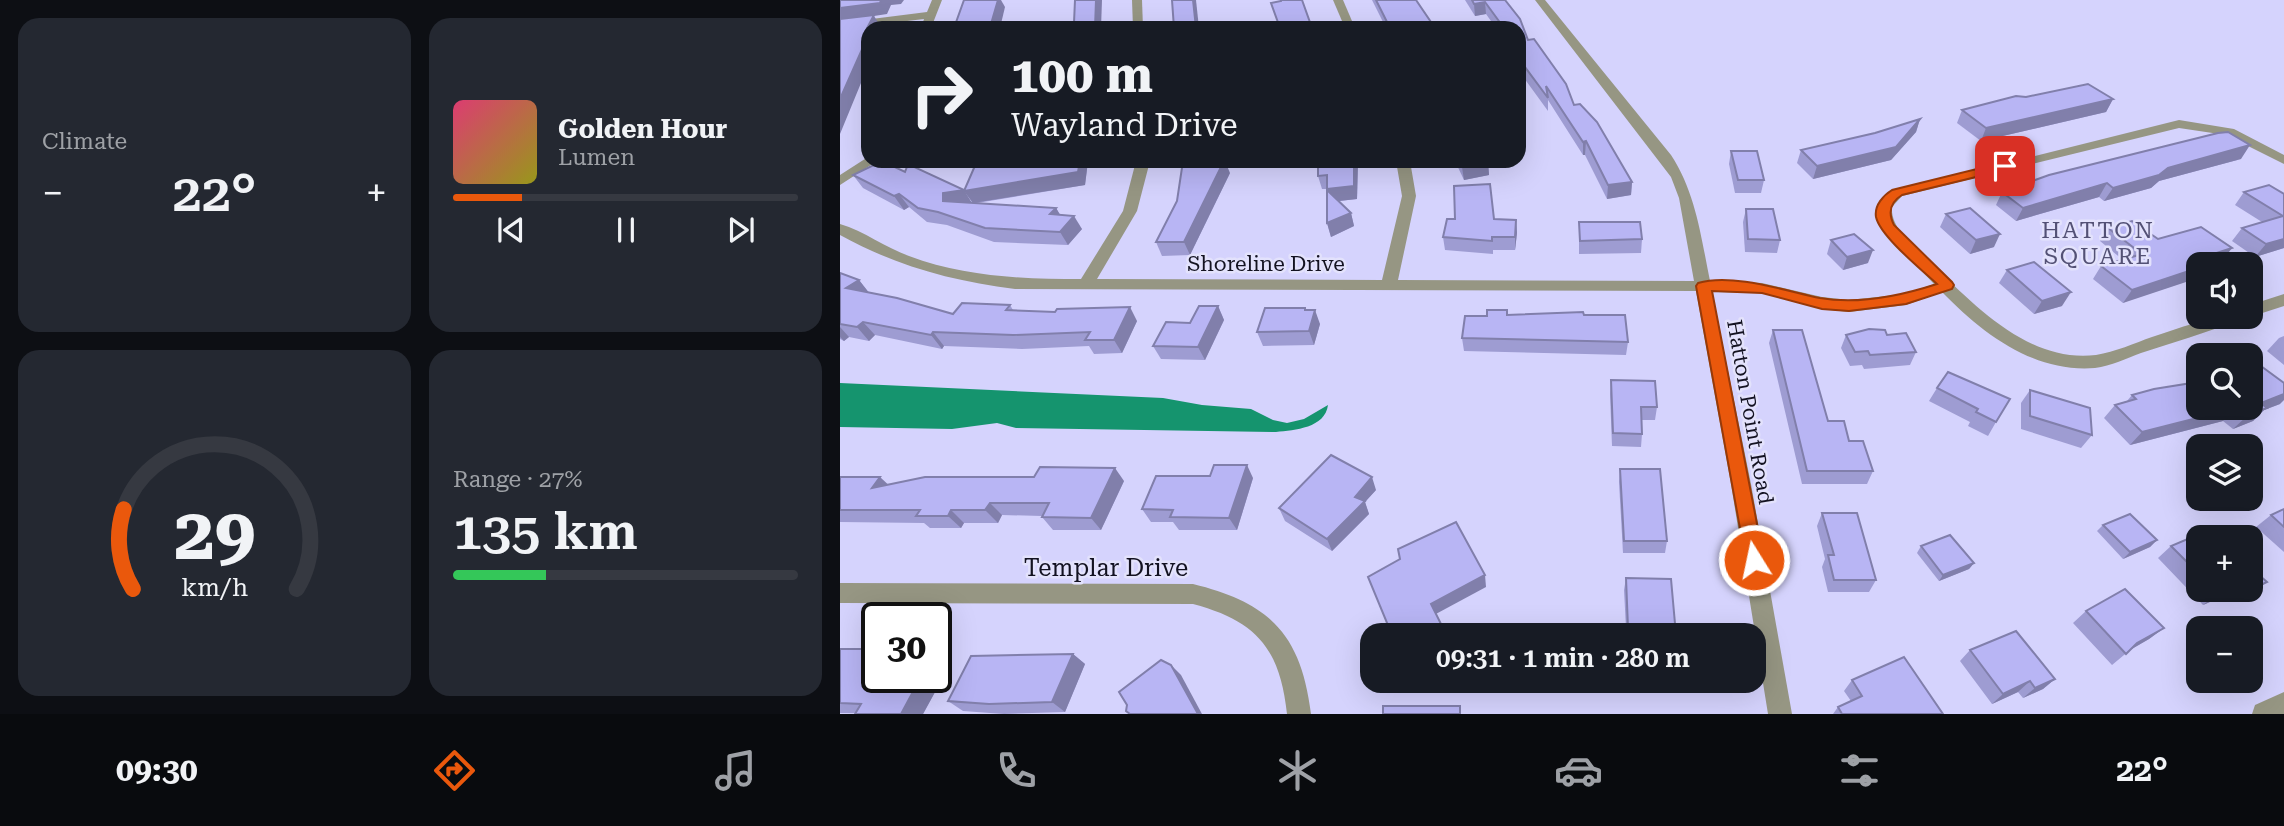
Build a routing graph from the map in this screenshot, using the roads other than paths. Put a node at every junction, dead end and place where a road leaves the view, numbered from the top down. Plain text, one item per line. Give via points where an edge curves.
1 (937, 0) edge
2 (1137, 0) edge
3 (1338, 0) edge
4 (1540, 0) edge
5 (931, 15) junction
6 (881, 21) edge
7 (929, 21) edge
8 (1138, 21) edge
9 (1347, 21) edge
10 (861, 23) edge
11 (840, 26) edge
12 (2284, 160) edge
13 (861, 167) edge
14 (1142, 168) edge
15 (1404, 168) edge
16 (840, 181) edge
17 (840, 229) edge
18 (1086, 285) junction
19 (1389, 285) junction
20 (1947, 285) junction
21 (1703, 286) junction
22 (2284, 300) edge
23 (2263, 307) edge
24 (2195, 329) edge
25 (840, 593) edge
26 (2284, 704) edge
27 (1299, 714) edge
28 (1780, 714) edge
29 (2264, 714) edge

1 - 5 street
2 - 8 street
3 - 9 street
4 - 21 street, Hatton Point Road via 1678,177
5 - 6 street
5 - 7 street
10 - 11 street
12 - 20 street via 2229,132 2179,124 1897,192 1884,208 1888,227
13 - 16 street
14 - 18 street via 1130,211
15 - 19 street via 1409,196
17 - 18 street, Shoreline Drive via 896,260 936,272 1015,284
18 - 19 street, Shoreline Drive
19 - 21 street, Shoreline Drive
20 - 21 street, Shoreline Drive via 1906,299 1849,306 1762,288
20 - 24 street via 1991,328 2060,362 2098,361
21 - 28 street, Hatton Point Road
22 - 23 street
25 - 27 street, Templar Drive via 1194,594 1223,600 1249,612 1275,636 1297,686
26 - 29 street

